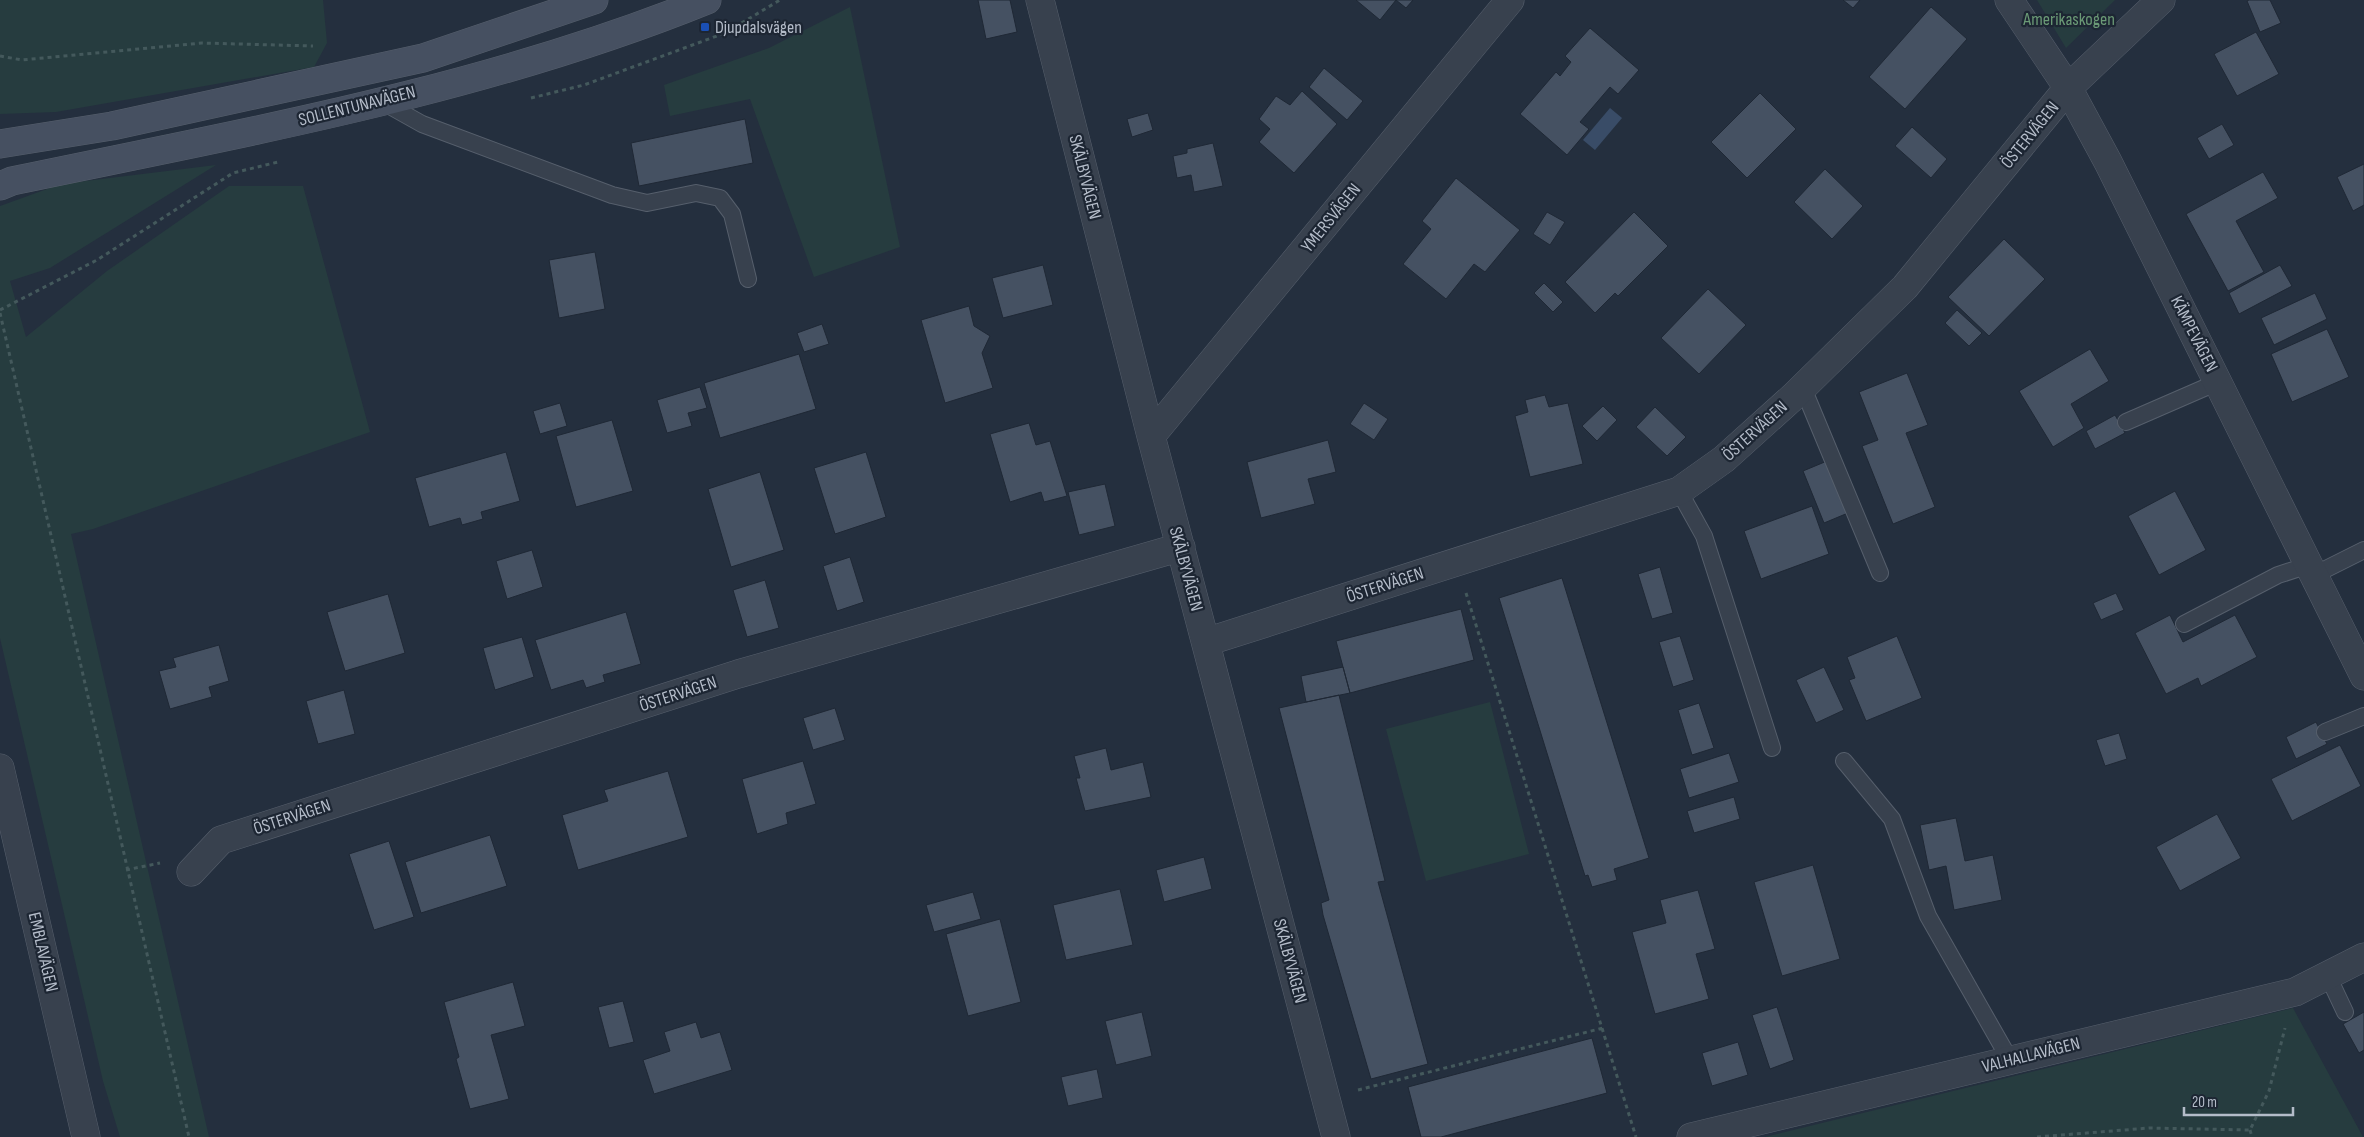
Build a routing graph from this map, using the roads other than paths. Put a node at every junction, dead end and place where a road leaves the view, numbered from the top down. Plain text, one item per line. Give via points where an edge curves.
1 (594, 0) edge
2 (707, 0) edge
3 (1040, 0) edge
4 (1510, 0) edge
5 (2009, 0) edge
6 (2161, 0) edge
7 (2068, 88) junction
8 (381, 101) junction
9 (0, 144) edge
10 (0, 186) edge
11 (748, 279) dead end
12 (2218, 382) junction
13 (1803, 388) junction
14 (2126, 422) dead end
15 (1151, 436) junction
16 (1679, 491) junction
17 (1181, 547) junction
18 (2364, 550) edge
19 (2312, 570) junction
20 (1880, 573) dead end
21 (2184, 624) dead end
22 (1206, 642) junction
23 (2364, 676) edge
24 (2364, 716) edge
25 (2325, 732) dead end
26 (1772, 748) dead end
27 (1844, 761) dead end
28 (0, 768) edge
29 (5, 812) edge
30 (191, 872) dead end
31 (2364, 957) edge
32 (2328, 976) junction
33 (2345, 1012) dead end
34 (2010, 1060) junction
35 (86, 1137) edge
36 (1336, 1137) edge
37 (1691, 1137) edge

1 - 9 street, SOLLENTUNAVÄGEN via 423,58 112,126
2 - 8 street, SOLLENTUNAVÄGEN via 644,26 541,59
3 - 15 street, SKÄLBYVÄGEN
4 - 15 street, YMERSVÄGEN
5 - 7 street, KÄMPEVÄGEN
6 - 7 street, ÖSTERVÄGEN
7 - 12 street, KÄMPEVÄGEN
7 - 13 street, ÖSTERVÄGEN via 1905,287
8 - 10 street, SOLLENTUNAVÄGEN
8 - 11 lane via 422,124 612,195 647,203 696,193 720,198 732,214
12 - 14 lane
12 - 19 street, KÄMPEVÄGEN
13 - 16 street, ÖSTERVÄGEN via 1724,459
13 - 20 lane
15 - 17 street, SKÄLBYVÄGEN
16 - 22 street, ÖSTERVÄGEN
16 - 26 lane via 1704,536
17 - 22 street, SKÄLBYVÄGEN
17 - 30 street, ÖSTERVÄGEN via 738,674 221,840
18 - 19 lane
19 - 21 lane via 2278,574
19 - 23 street, KÄMPEVÄGEN
22 - 36 street, SKÄLBYVÄGEN
24 - 25 lane
27 - 34 lane via 1892,819 1928,916
28 - 29 street, EMBLAVÄGEN
29 - 35 street, EMBLAVÄGEN
31 - 32 street, VALHALLAVÄGEN
32 - 33 lane
32 - 34 street, VALHALLAVÄGEN via 2295,992
34 - 37 street, VALHALLAVÄGEN

